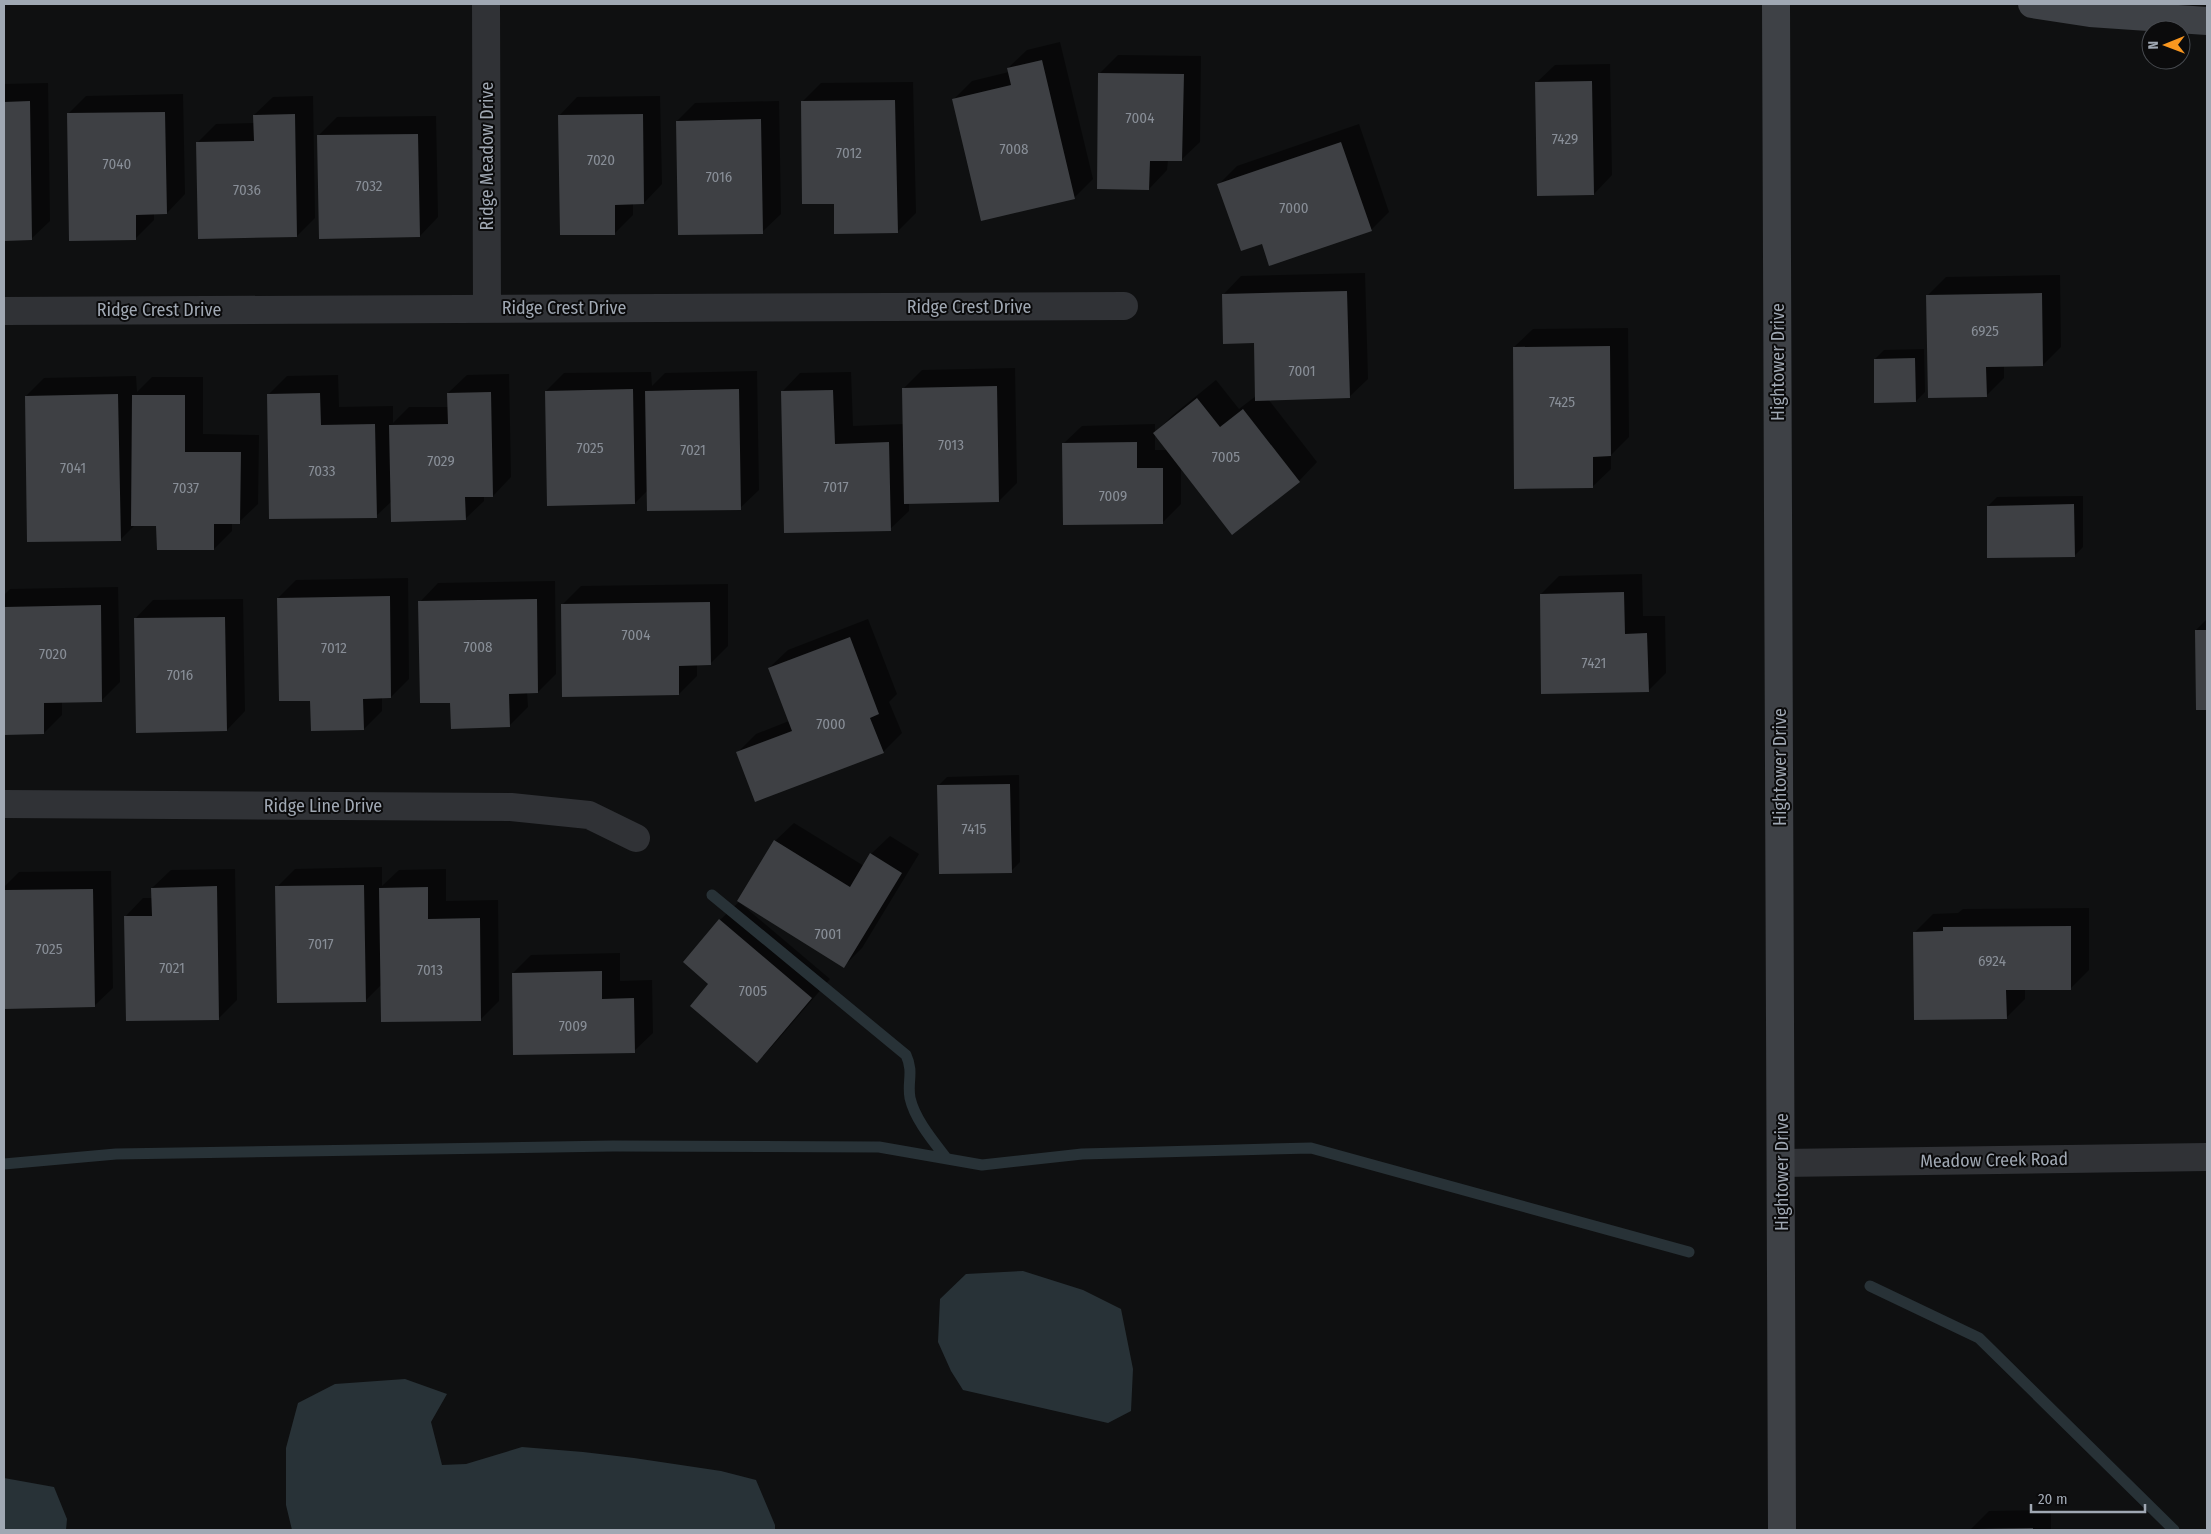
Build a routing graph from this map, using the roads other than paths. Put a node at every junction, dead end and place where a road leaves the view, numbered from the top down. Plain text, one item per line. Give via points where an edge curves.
1 (486, 4) edge
2 (1776, 4) edge
3 (2032, 4) edge
4 (2207, 21) edge
5 (1124, 306) dead end
6 (487, 308) junction
7 (4, 311) edge
8 (4, 804) edge
9 (636, 838) dead end
10 (2207, 1157) edge
11 (1782, 1163) junction
12 (1782, 1530) edge

1 - 6 street, Ridge Meadow Drive
2 - 11 street, Hightower Drive
3 - 4 street via 2090,13
5 - 6 street, Ridge Crest Drive
6 - 7 street, Ridge Crest Drive
8 - 9 street, Ridge Line Drive via 511,808 589,815
10 - 11 street, Meadow Creek Road
11 - 12 street, Hightower Drive

